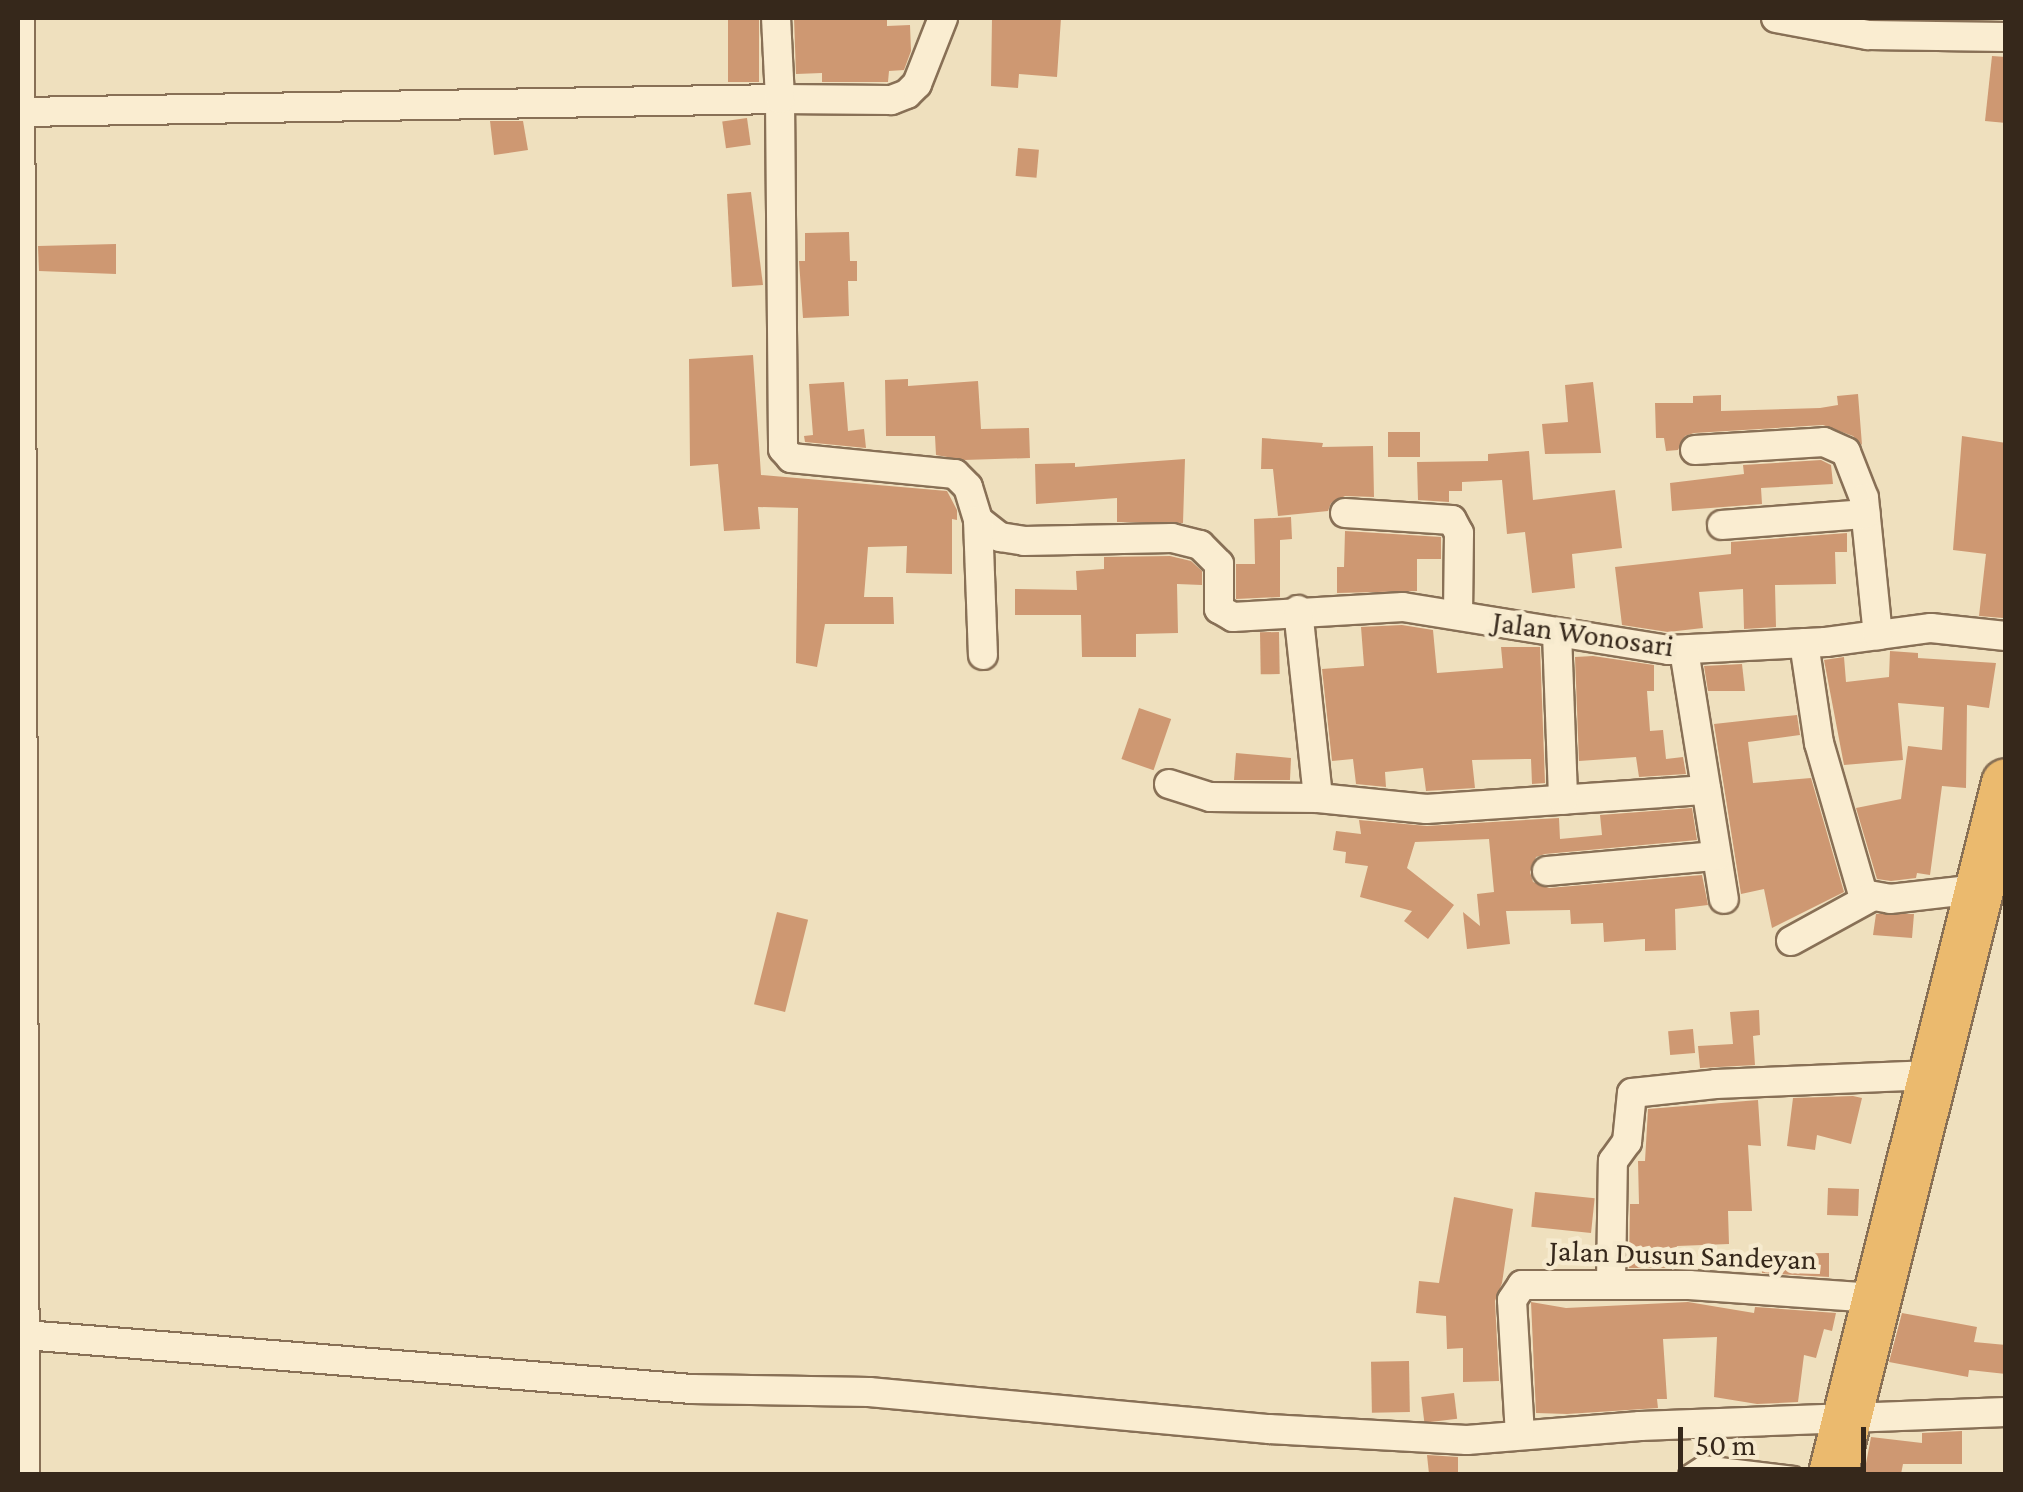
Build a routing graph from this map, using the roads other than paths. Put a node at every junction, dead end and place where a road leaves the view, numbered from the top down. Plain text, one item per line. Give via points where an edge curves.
1 (20, 18) edge
2 (776, 18) edge
3 (944, 18) edge
4 (1776, 18) edge
5 (1840, 25) edge
6 (2006, 38) edge
7 (780, 99) junction
8 (21, 112) junction
9 (1694, 450) dead end
10 (1345, 513) dead end
11 (1866, 514) junction
12 (978, 520) junction
13 (1722, 525) dead end
14 (1298, 610) junction
15 (1458, 615) junction
16 (1557, 633) junction
17 (1878, 635) junction
18 (2006, 636) edge
19 (1804, 643) junction
20 (1684, 650) junction
21 (983, 655) dead end
22 (1169, 784) dead end
23 (2006, 784) edge
24 (1706, 790) junction
25 (1318, 798) junction
26 (1563, 800) junction
27 (1716, 856) junction
28 (1547, 871) dead end
29 (1978, 889) junction
30 (1870, 897) junction
31 (1724, 898) dead end
32 (1791, 940) dead end
33 (1932, 1075) junction
34 (21, 1182) edge
35 (1611, 1282) junction
36 (1875, 1298) junction
37 (25, 1336) junction
38 (2006, 1412) edge
39 (1844, 1420) junction
40 (1520, 1435) junction
41 (24, 1474) edge
42 (1686, 1474) edge
43 (1794, 1474) edge
44 (1833, 1474) edge

1 - 8 street
2 - 7 street
3 - 7 street via 907,94 891,100
4 - 5 street
5 - 6 street
7 - 8 street
7 - 12 street via 783,448 806,462 955,474 968,486
8 - 34 street
9 - 11 street via 1824,442 1846,452
10 - 15 street via 1452,520 1459,533
11 - 13 street
11 - 17 street
12 - 14 street, Jalan Wonosari via 1000,537 1024,542 1172,538 1200,544 1219,564 1222,612 1234,617
12 - 21 street
14 - 15 street, Jalan Wonosari via 1404,607
14 - 25 street
15 - 16 street, Jalan Wonosari
16 - 20 street, Jalan Wonosari
16 - 26 street
17 - 18 street, Jalan Wonosari via 1931,628
17 - 19 street, Jalan Wonosari
19 - 20 street, Jalan Wonosari
19 - 30 street via 1819,743 1859,882
20 - 24 street
22 - 25 street via 1210,797
23 - 29 highway
24 - 26 street
24 - 27 street
25 - 26 street via 1426,809
27 - 28 street
27 - 31 street
29 - 30 street
29 - 33 highway
30 - 32 street
33 - 35 street via 1632,1093 1626,1142 1612,1161
33 - 36 highway
34 - 37 street
35 - 36 street, Jalan Dusun Sandeyan
35 - 40 street, Jalan Dusun Sandeyan via 1530,1282 1517,1290 1512,1300
36 - 39 highway
37 - 40 street via 692,1389 869,1392 1269,1429 1467,1440
37 - 41 street
38 - 39 street
39 - 40 street
39 - 44 highway
42 - 43 lane via 1703,1463

